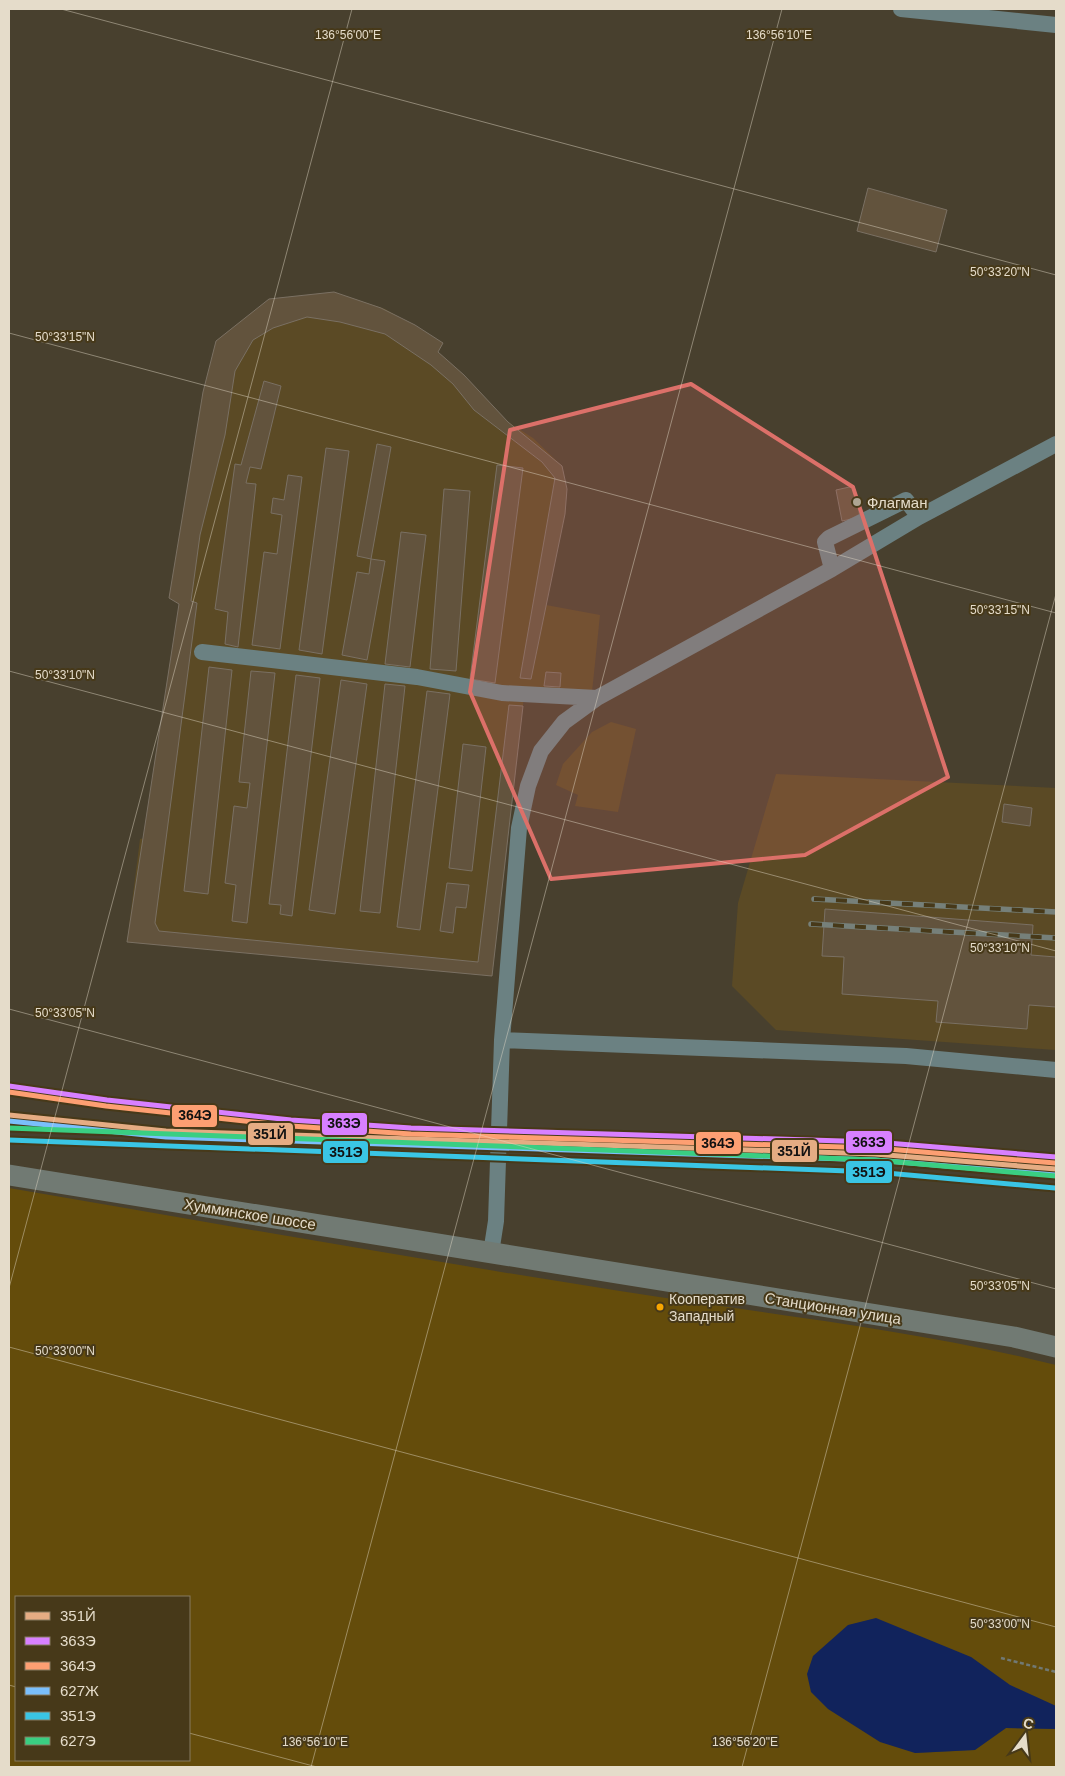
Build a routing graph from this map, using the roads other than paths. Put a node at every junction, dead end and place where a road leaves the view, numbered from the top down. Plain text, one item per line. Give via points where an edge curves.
1 (901, 9) edge
2 (1056, 25) edge
3 (1056, 444) edge
4 (919, 517) junction
5 (832, 569) junction
6 (202, 652) dead end
7 (597, 698) junction
8 (502, 1040) junction
9 (1056, 1070) edge
10 (9, 1175) edge
11 (491, 1253) junction
12 (1056, 1347) edge

1 - 2 street
3 - 4 street
4 - 5 street
4 - 5 street via 906,500 829,538 825,542
5 - 7 street
6 - 7 street via 417,677 510,694
7 - 8 street via 564,722 541,751 528,786 519,828
8 - 9 street via 906,1056
8 - 11 street via 496,1221
10 - 11 main road, Хумминское шоссе
11 - 12 main road, Станционная улица via 1014,1337

